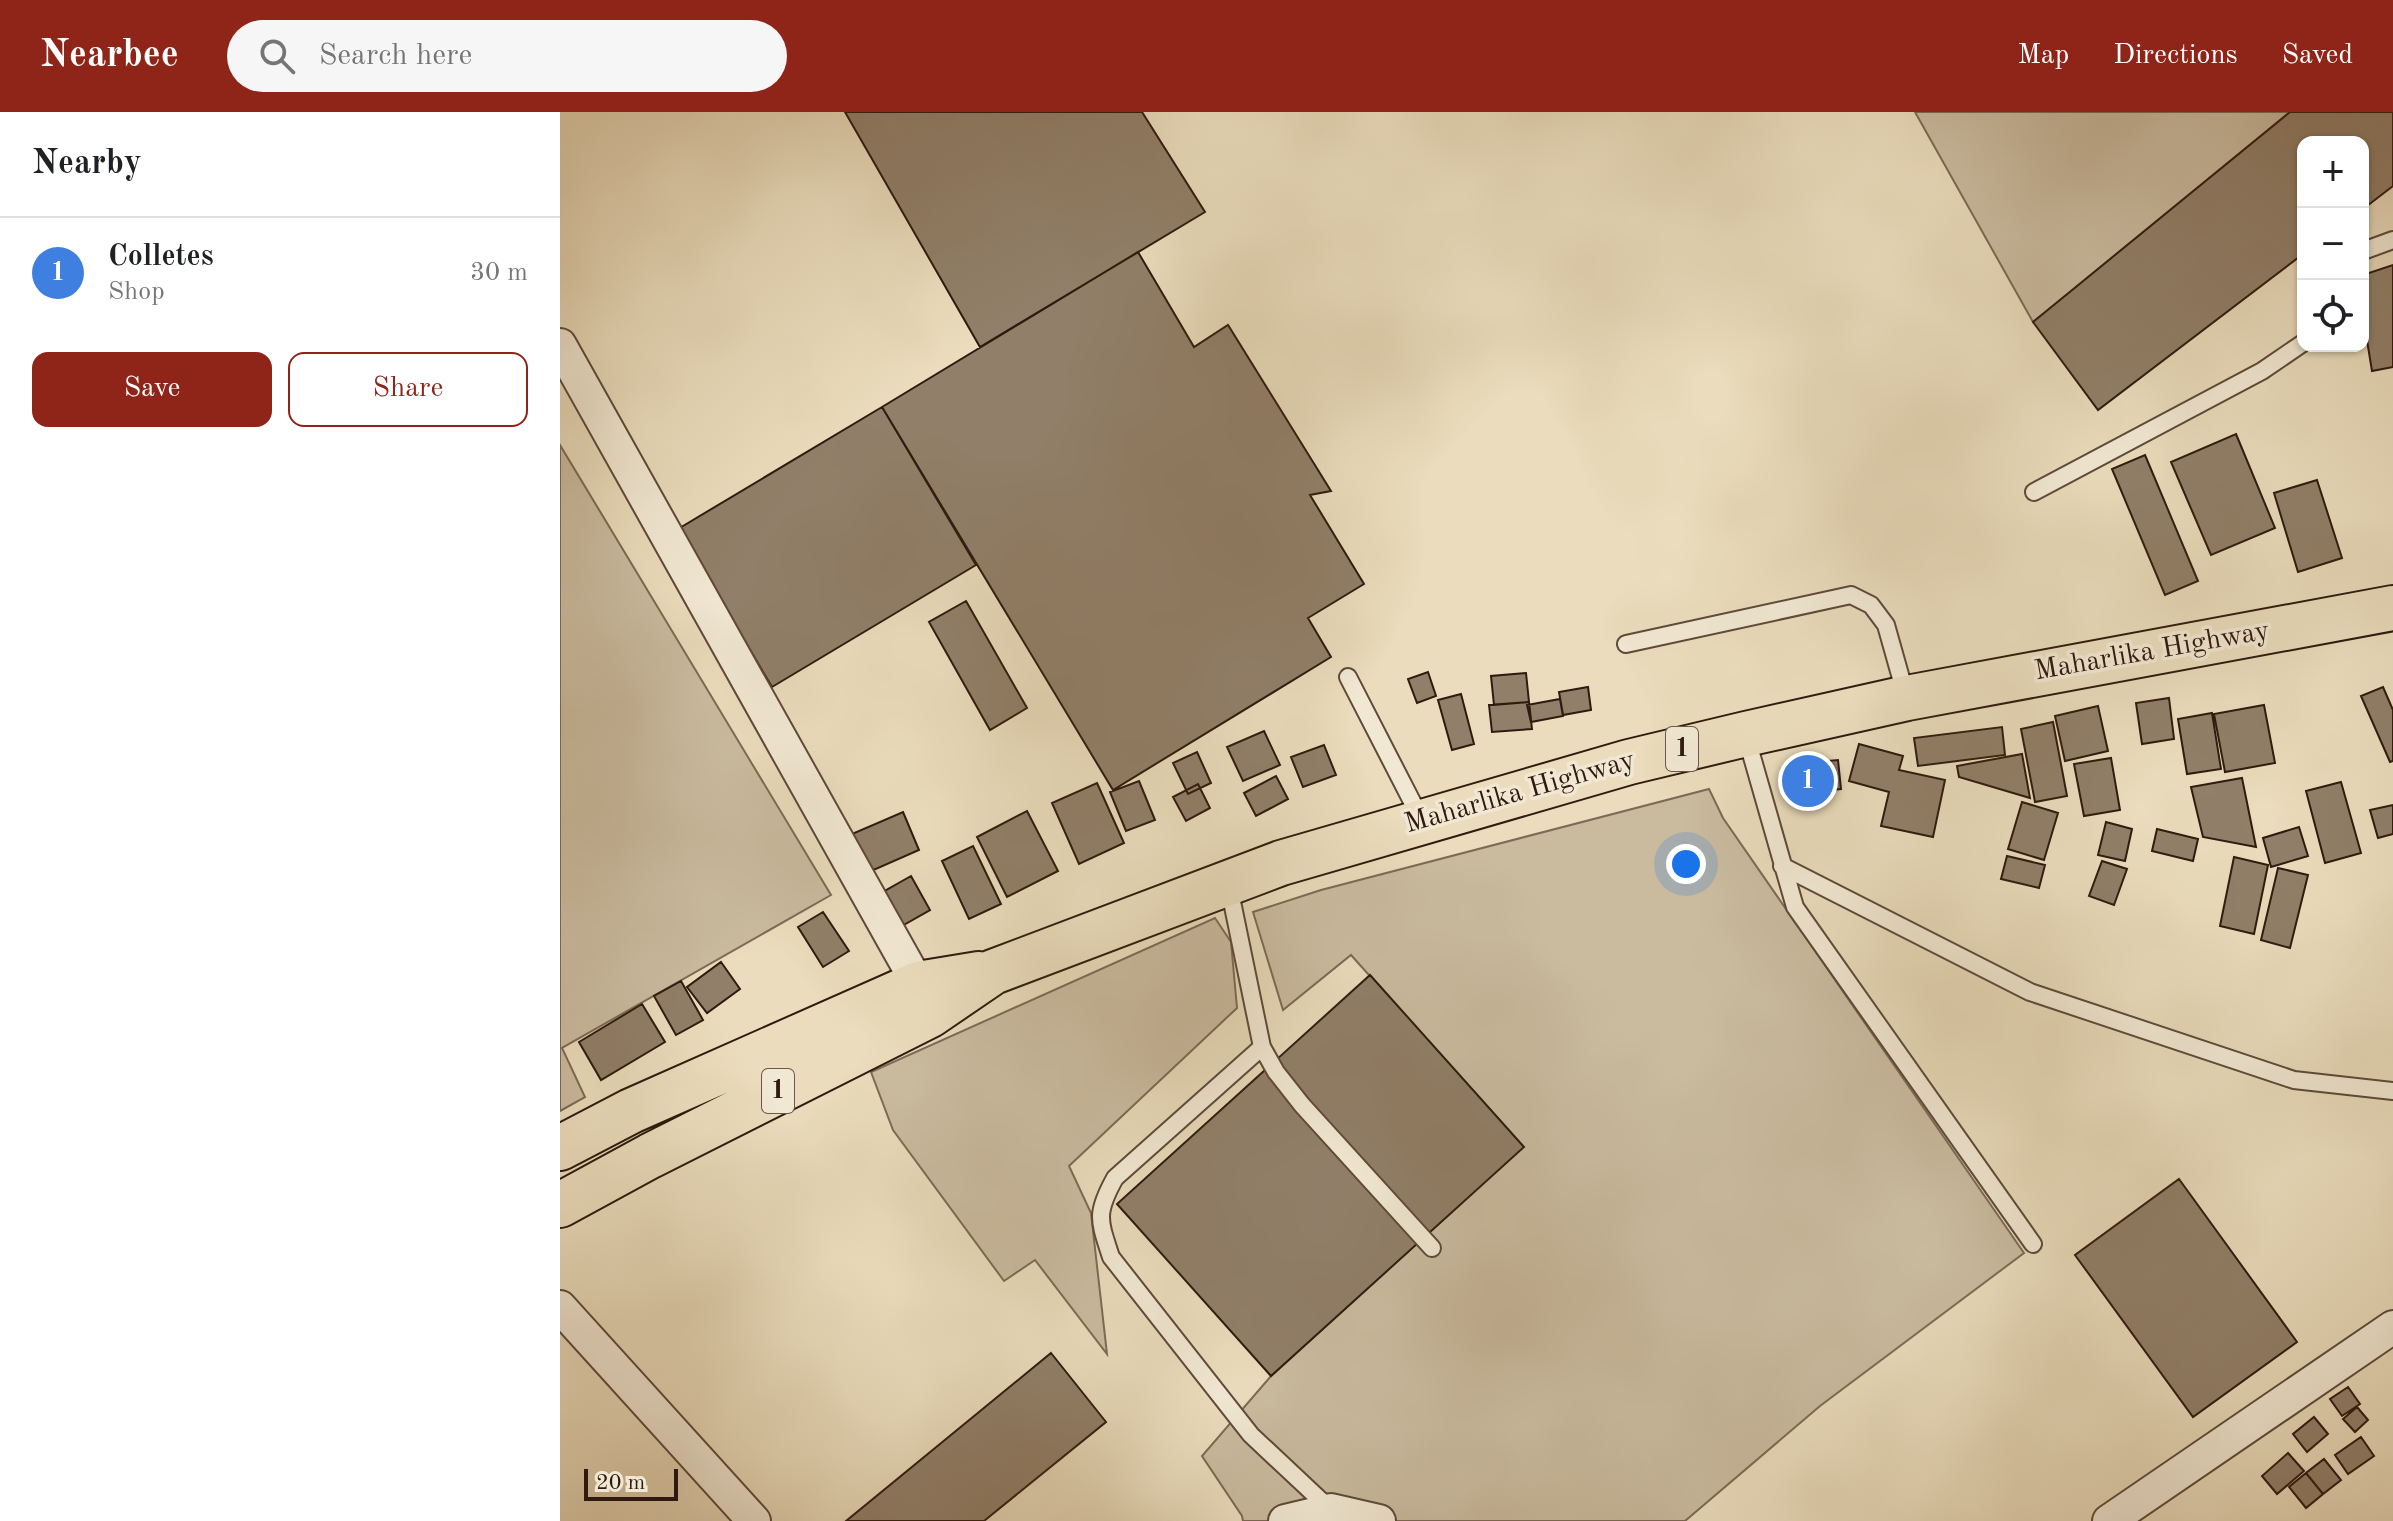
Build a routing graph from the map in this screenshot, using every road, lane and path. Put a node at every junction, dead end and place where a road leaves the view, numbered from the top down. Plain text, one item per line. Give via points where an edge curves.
1 (2393, 240) edge
2 (2369, 249) edge
3 (560, 345) edge
4 (2297, 347) edge
5 (2034, 492) dead end
6 (2393, 608) edge
7 (1626, 644) dead end
8 (1348, 677) dead end
9 (1907, 698) junction
10 (1746, 734) junction
11 (1422, 820) junction
12 (1782, 866) junction
13 (1228, 881) junction
14 (924, 999) junction
15 (1262, 1047) junction
16 (2393, 1091) edge
17 (560, 1148) edge
18 (560, 1205) edge
19 (2033, 1244) dead end
20 (1432, 1248) dead end
21 (560, 1307) edge
22 (2393, 1327) edge
23 (1331, 1510) junction
24 (754, 1521) edge
25 (1285, 1521) edge
26 (1379, 1521) edge
27 (2109, 1521) edge

1 - 2 lane
3 - 14 street
4 - 5 lane via 2262,371
6 - 9 highway, Maharlika Highway / 1
7 - 9 lane via 1851,595 1871,605 1886,625
8 - 11 lane
9 - 10 highway, Maharlika Highway / 1
10 - 11 highway, Maharlika Highway / 1
10 - 12 lane
11 - 13 highway, Maharlika Highway / 1
12 - 16 lane via 2030,992 2294,1080
12 - 19 lane via 1795,907
13 - 14 highway, Maharlika Highway / 1
13 - 15 lane
14 - 17 highway, Maharlika Highway / 1 via 631,1111
14 - 18 highway, Maharlika Highway / 1
15 - 20 lane via 1302,1105
15 - 23 lane via 1115,1178 1102,1202 1100,1224 1111,1257 1251,1435
21 - 24 street
22 - 27 street
23 - 25 street
23 - 26 street

